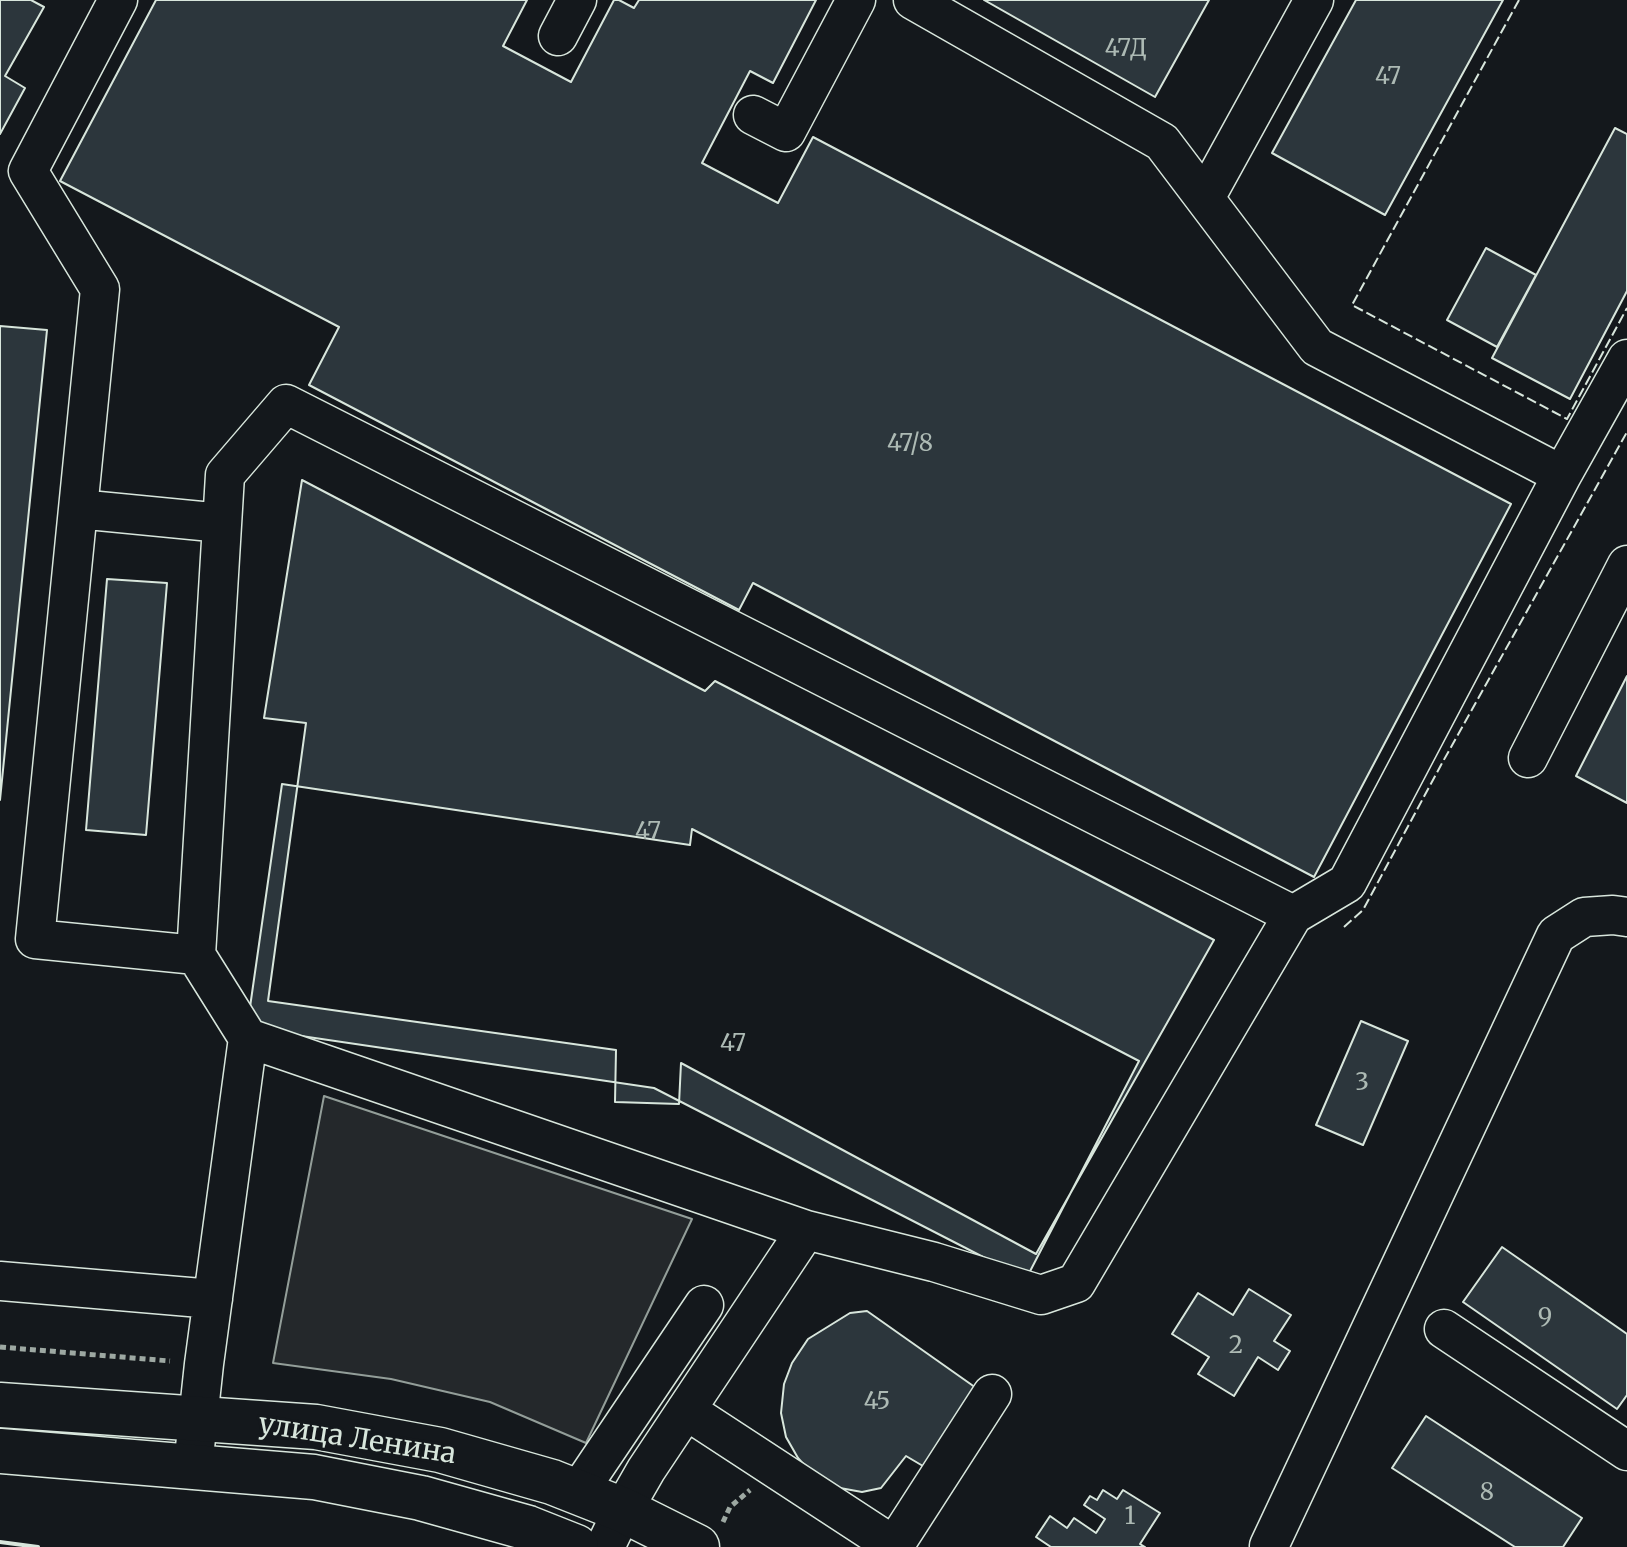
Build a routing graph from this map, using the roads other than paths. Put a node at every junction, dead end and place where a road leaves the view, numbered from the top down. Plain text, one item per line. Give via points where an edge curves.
1 (118, 0) edge
2 (577, 0) edge
3 (856, 0) edge
4 (913, 0) edge
5 (1314, 0) edge
6 (558, 36) dead end
7 (753, 115) dead end
8 (1205, 198) junction
9 (1627, 359) edge
10 (1562, 475) junction
11 (78, 509) junction
12 (222, 523) junction
13 (1627, 565) edge
14 (1528, 758) dead end
15 (1293, 915) junction
16 (1627, 917) edge
17 (196, 955) junction
18 (248, 1038) junction
19 (806, 1230) junction
20 (0, 1281) edge
21 (213, 1299) junction
22 (704, 1305) dead end
23 (1444, 1329) dead end
24 (992, 1394) dead end
25 (0, 1405) edge
26 (686, 1410) junction
27 (200, 1418) junction
28 (0, 1451) edge
29 (1627, 1451) edge
30 (193, 1466) junction
31 (578, 1492) junction
32 (614, 1528) edge
33 (1269, 1546) edge
34 (576, 1547) edge
35 (697, 1547) edge

1 - 11 lane via 28,171 100,289
2 - 6 lane
3 - 7 lane via 786,132
4 - 8 lane via 1162,142
5 - 8 lane
8 - 10 lane via 1317,347
9 - 10 lane
10 - 15 lane via 1347,883
11 - 12 lane
11 - 17 lane via 35,939
12 - 15 lane via 225,475 286,404
12 - 17 lane
13 - 14 lane
15 - 19 lane via 1076,1283 1041,1295
16 - 33 lane via 1584,917 1556,935
17 - 18 lane
18 - 19 lane
18 - 21 lane
19 - 26 lane
20 - 21 lane
21 - 27 lane
22 - 31 lane
23 - 29 lane
24 - 26 lane via 894,1546
25 - 27 main road, улица Ленина
26 - 32 lane
27 - 30 lane
27 - 31 main road, улица Ленина via 316,1427 440,1450
28 - 30 main road, улица Ленина
30 - 34 main road, улица Ленина via 314,1477 421,1498
31 - 32 main road, улица Ленина
32 - 35 main road, улица Ленина

